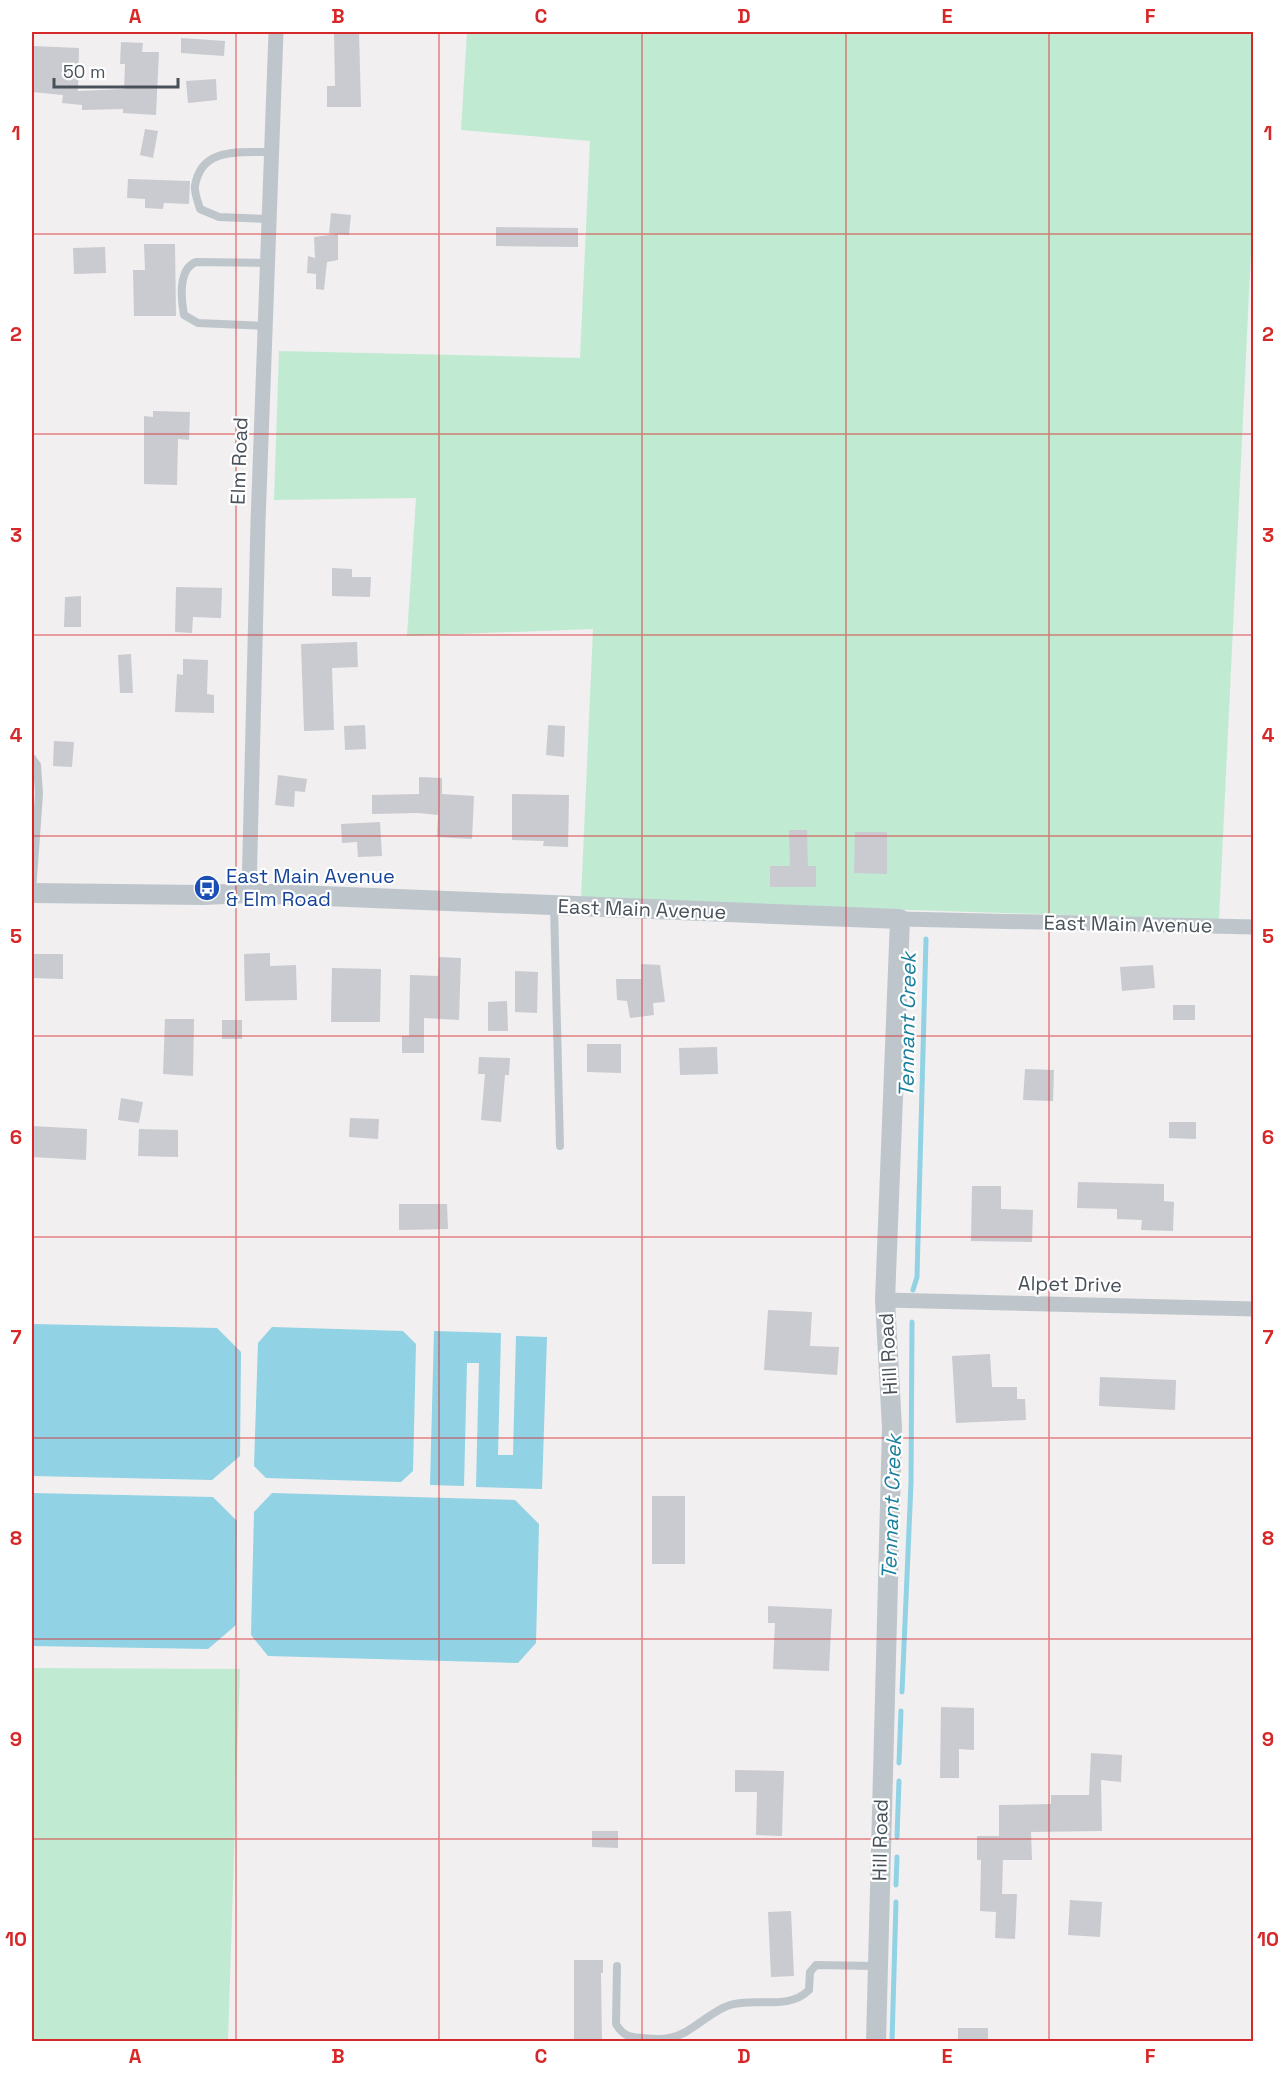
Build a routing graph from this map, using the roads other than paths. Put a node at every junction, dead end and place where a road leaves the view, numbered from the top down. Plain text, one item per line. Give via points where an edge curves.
1 (276, 32) edge
2 (271, 152) junction
3 (269, 219) junction
4 (267, 263) junction
5 (265, 326) junction
6 (32, 759) edge
7 (32, 893) edge
8 (249, 893) junction
9 (554, 905) junction
10 (900, 919) junction
11 (1254, 927) edge
12 (560, 1146) dead end
13 (885, 1300) junction
14 (1254, 1310) edge
15 (617, 1966) dead end
16 (878, 1966) junction
17 (876, 2042) edge

1 - 2 street, Elm Road
2 - 3 street, Elm Road
2 - 3 lane via 221,153 202,166 195,187 200,209 219,217
3 - 4 street, Elm Road
4 - 5 street, Elm Road
4 - 5 lane via 189,265 184,272 182,307 184,315 198,323
5 - 8 street, Elm Road
6 - 7 lane via 37,765 39,794
7 - 8 street, East Main Avenue
8 - 9 street, East Main Avenue
9 - 10 street, East Main Avenue
9 - 12 lane
10 - 11 street, East Main Avenue
10 - 13 street, Hill Road
13 - 14 street, Alpet Drive
13 - 16 street, Hill Road via 892,1428
15 - 16 lane via 616,2024 627,2037 656,2039 683,2033 732,2005 795,1999 809,1990 810,1972 816,1965
16 - 17 street, Hill Road

